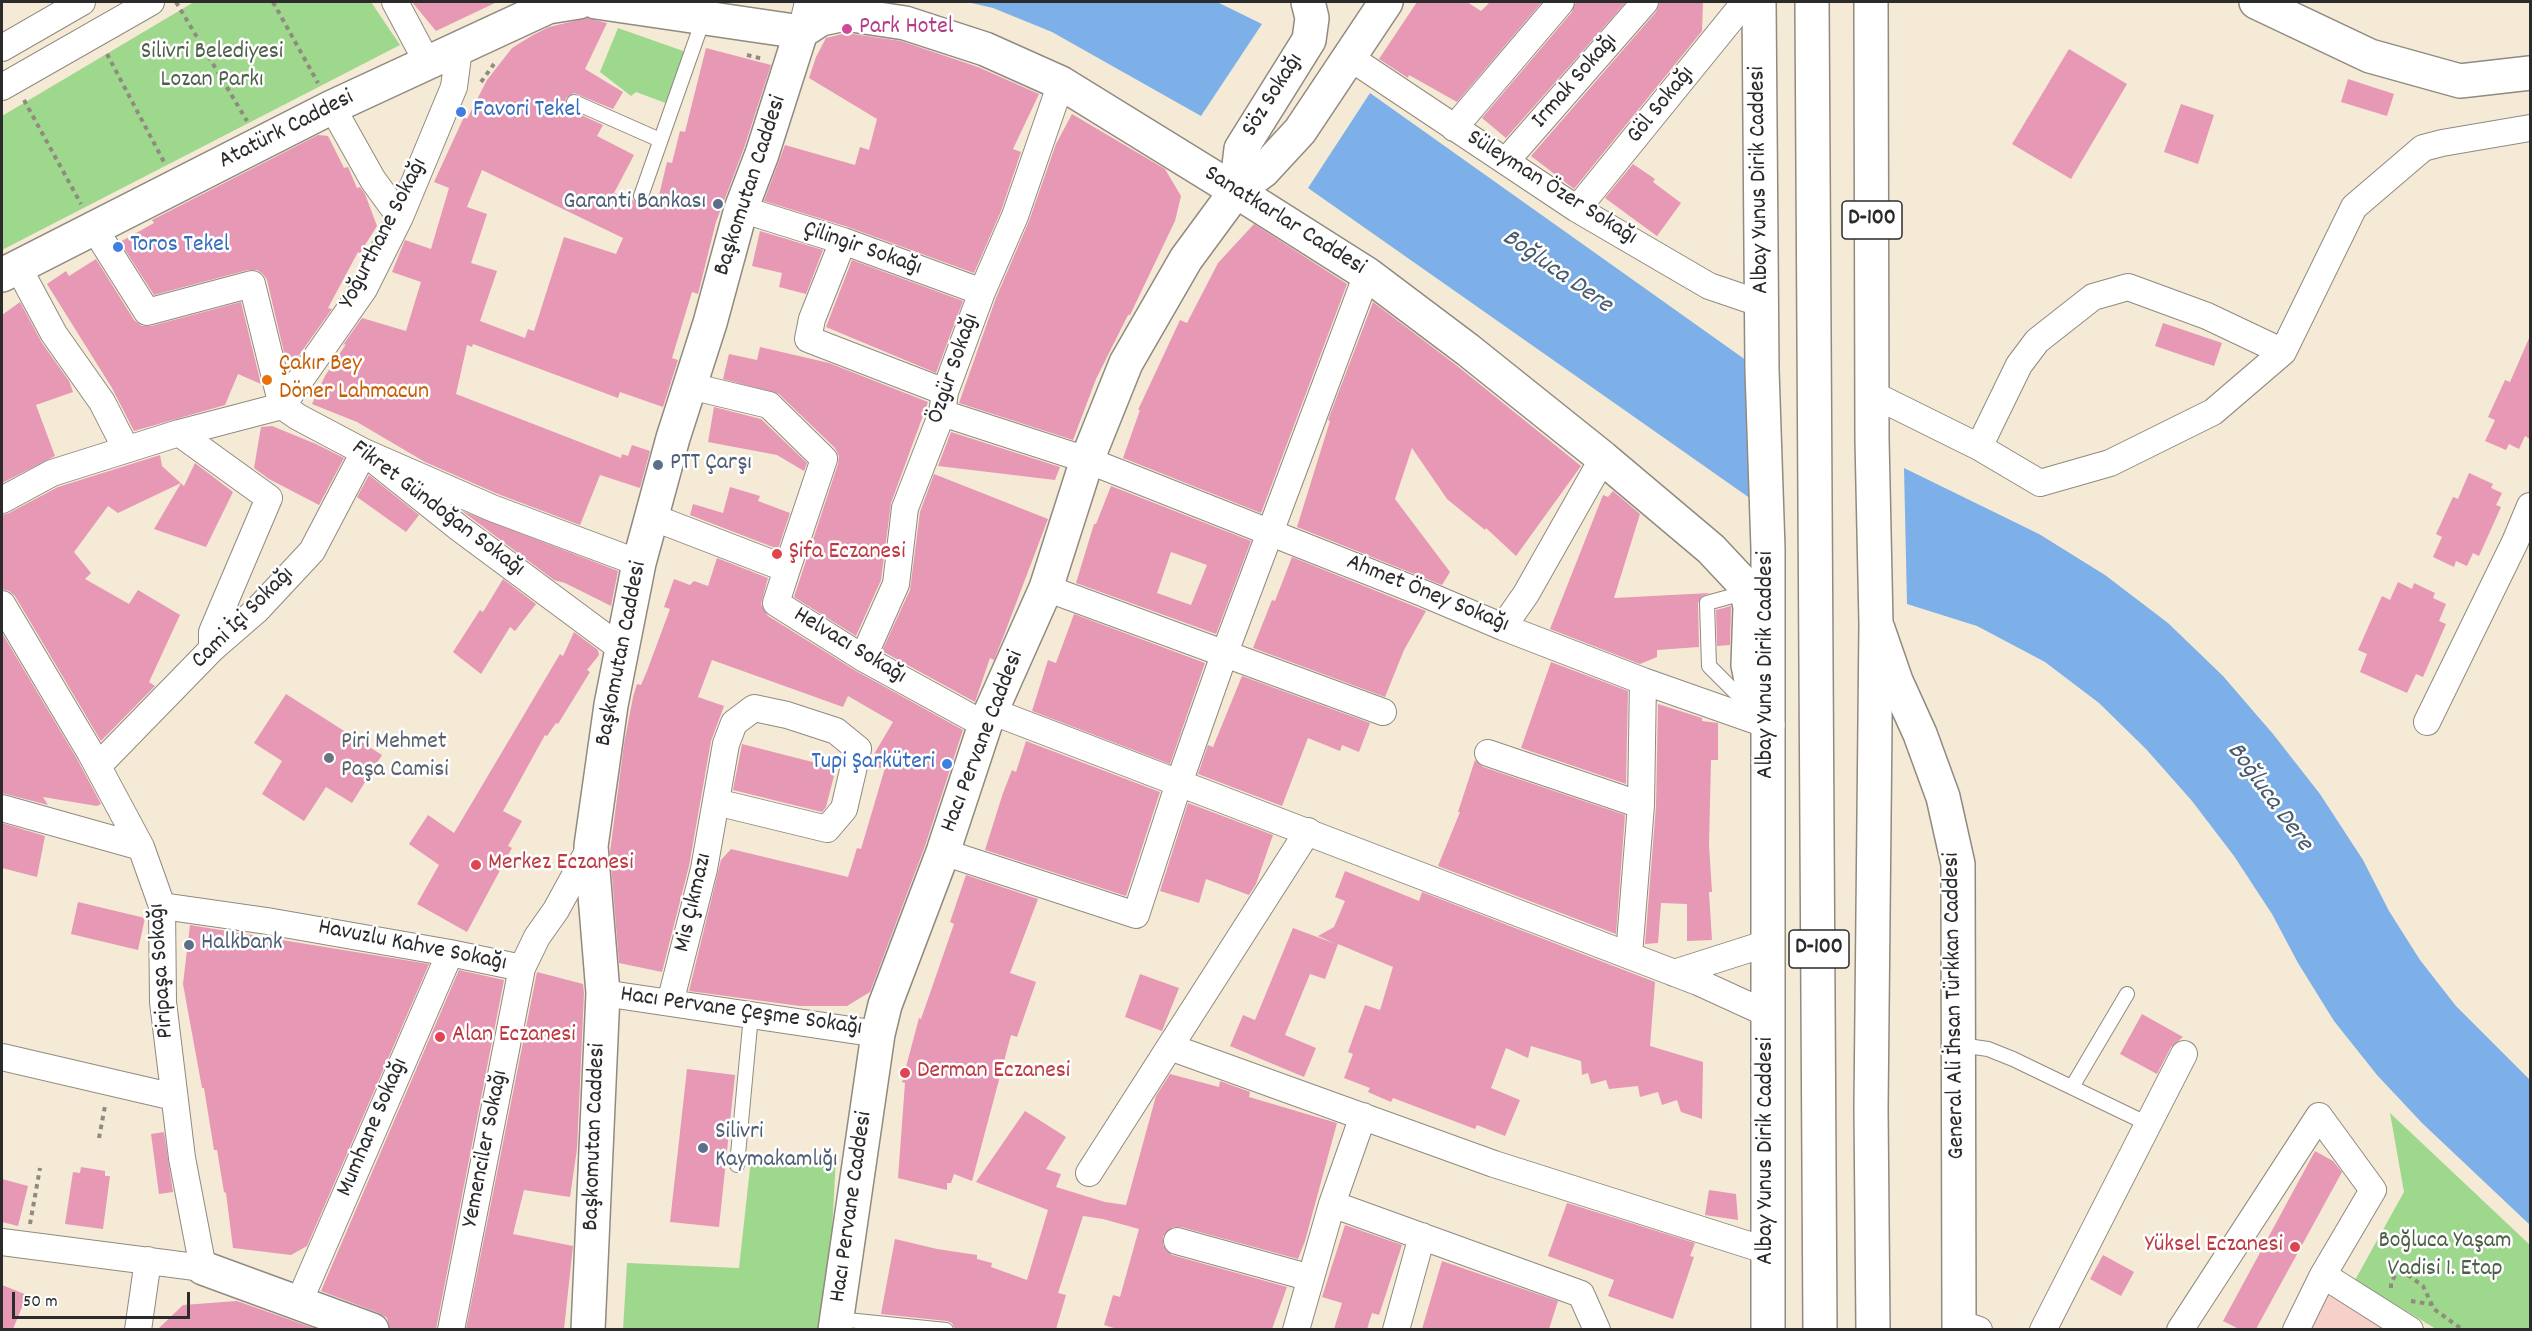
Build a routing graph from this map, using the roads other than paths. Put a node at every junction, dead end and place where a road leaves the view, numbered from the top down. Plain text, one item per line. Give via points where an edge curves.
1 (82, 2) edge
2 (151, 2) edge
3 (395, 2) edge
4 (579, 2) edge
5 (596, 2) edge
6 (1308, 2) edge
7 (1385, 2) edge
8 (1561, 2) edge
9 (1645, 2) edge
10 (1745, 2) edge
11 (1759, 2) edge
12 (1812, 2) edge
13 (1871, 2) edge
14 (2256, 2) edge
15 (655, 6) edge
16 (704, 17) junction
17 (804, 17) edge
18 (2, 48) edge
19 (459, 49) junction
20 (1349, 57) junction
21 (427, 62) junction
22 (2530, 73) edge
23 (1061, 83) junction
24 (8, 84) edge
25 (327, 99) junction
26 (574, 102) dead end
27 (1454, 128) junction
28 (2530, 128) edge
29 (660, 140) junction
30 (1506, 161) junction
31 (1236, 191) junction
32 (641, 196) dead end
33 (741, 209) junction
34 (1577, 209) junction
35 (400, 217) junction
36 (94, 228) junction
37 (843, 241) junction
38 (10, 271) edge
39 (1366, 274) junction
40 (982, 292) junction
41 (1762, 304) junction
42 (2283, 352) junction
43 (690, 386) junction
44 (1872, 394) junction
45 (943, 403) junction
46 (282, 406) junction
47 (179, 433) junction
48 (1979, 447) junction
49 (126, 449) junction
50 (364, 452) junction
51 (1603, 458) junction
52 (1087, 460) junction
53 (2, 500) edge
54 (2530, 506) edge
55 (652, 517) junction
56 (1271, 532) junction
57 (1767, 534) junction
58 (2523, 544) edge
59 (1711, 549) junction
60 (639, 563) junction
61 (787, 569) junction
62 (1046, 588) junction
63 (2, 604) edge
64 (1876, 624) junction
65 (1503, 627) junction
66 (212, 649) junction
67 (622, 649) junction
68 (1224, 655) junction
69 (863, 658) junction
70 (1643, 681) junction
71 (1383, 712) dead end
72 (988, 718) junction
73 (2427, 722) dead end
74 (1768, 725) junction
75 (1488, 753) dead end
76 (98, 766) junction
77 (1179, 783) junction
78 (716, 802) junction
79 (1641, 805) junction
80 (2, 808) edge
81 (1308, 831) junction
82 (591, 846) junction
83 (141, 847) junction
84 (944, 852) junction
85 (162, 906) junction
86 (1768, 943) junction
87 (450, 953) junction
88 (1629, 955) junction
89 (522, 968) junction
90 (1674, 973) junction
91 (603, 993) junction
92 (2127, 994) dead end
93 (670, 1003) junction
94 (1768, 1014) junction
95 (751, 1015) junction
96 (879, 1034) junction
97 (1960, 1045) junction
98 (1170, 1047) junction
99 (2184, 1054) dead end
100 (2, 1057) edge
101 (2072, 1087) junction
102 (174, 1097) junction
103 (1363, 1116) junction
104 (2148, 1124) junction
105 (737, 1165) dead end
106 (1089, 1173) dead end
107 (1332, 1204) junction
108 (1422, 1236) junction
109 (1178, 1241) dead end
110 (2, 1242) edge
111 (1768, 1251) junction
112 (148, 1260) junction
113 (202, 1268) junction
114 (2323, 1275) junction
115 (1311, 1278) junction
116 (299, 1302) junction
117 (836, 1324) edge
118 (1966, 1327) edge
119 (1594, 1328) edge
120 (138, 1329) edge
121 (372, 1329) edge
122 (451, 1329) edge
123 (588, 1329) edge
124 (945, 1329) edge
125 (1296, 1329) edge
126 (1396, 1329) edge
127 (1768, 1329) edge
128 (1820, 1329) edge
129 (1873, 1329) edge
130 (2043, 1329) edge
131 (2180, 1329) edge
132 (2296, 1329) edge
133 (2410, 1329) edge

1 - 18 street
2 - 24 street
3 - 21 street
4 - 19 main road, Atatürk Caddesi via 548,7
5 - 15 main road
6 - 31 main road, Söz Sokağı via 1312,18 1309,40 1241,149
7 - 20 main road
8 - 27 street
9 - 30 street, Irmak Sokağı
10 - 34 street, Göl Sokağı
11 - 41 main road, Albay Yunus Dirik Caddesi
12 - 128 main road, D-100
13 - 44 main road, D-100
14 - 22 main road via 2370,56 2460,81
15 - 16 main road
16 - 17 main road
16 - 29 lane
17 - 23 main road, Sanatkarlar Caddesi via 821,19 844,14 905,23 985,50
17 - 33 main road, Başkomutan Caddesi
19 - 21 main road, Atatürk Caddesi
19 - 35 street, Yoğurthane Sokağı via 454,87
20 - 27 street, Süleyman Özer Sokağı
20 - 31 main road via 1300,131 1263,171
21 - 25 main road, Atatürk Caddesi
23 - 31 main road, Sanatkarlar Caddesi
23 - 40 street, Özgür Sokağı via 1015,216
25 - 35 street via 373,180
25 - 36 main road, Atatürk Caddesi
26 - 29 lane
27 - 30 street, Süleyman Özer Sokağı
28 - 42 street via 2423,148 2354,207
29 - 32 lane
30 - 34 street, Süleyman Özer Sokağı
31 - 39 main road, Sanatkarlar Caddesi
31 - 52 main road, Hacı Pervane Caddesi via 1186,259 1126,363
33 - 37 street, Çilingir Sokağı
33 - 43 main road, Başkomutan Caddesi
34 - 41 street, Süleyman Özer Sokağı via 1710,286
35 - 46 street, Yoğurthane Sokağı via 364,289
36 - 38 main road, Atatürk Caddesi
36 - 46 street via 147,312 252,284
37 - 40 street, Çilingir Sokağı
37 - 45 street, Ahmet Öney Sokağı via 808,339
38 - 49 street via 102,402
39 - 51 main road, Sanatkarlar Caddesi
39 - 56 street
40 - 45 street, Özgür Sokağı
41 - 57 main road, Albay Yunus Dirik Caddesi
42 - 48 street via 2213,412 2110,463 2040,483
42 - 48 street via 2207,316 2128,287 2093,297 2037,341 2019,365
43 - 55 main road, Başkomutan Caddesi
43 - 61 street via 769,405 824,459
44 - 48 street
44 - 64 main road, D-100
45 - 52 street, Ahmet Öney Sokağı
45 - 69 street, Özgür Sokağı via 905,508 896,584
46 - 47 street
46 - 50 street, Fikret Gündoğan Sokağı
47 - 49 street
47 - 66 street via 269,498 212,632
49 - 53 street via 52,474
50 - 60 street via 492,508
50 - 66 street, Cami İçi Sokağı via 312,551 257,610
50 - 67 street, Fikret Gündoğan Sokağı
51 - 59 main road, Sanatkarlar Caddesi
51 - 65 street
52 - 56 street, Ahmet Öney Sokağı
52 - 62 main road, Hacı Pervane Caddesi
54 - 58 street
55 - 60 main road, Başkomutan Caddesi
55 - 61 street
56 - 65 street, Ahmet Öney Sokağı
56 - 68 street
57 - 59 main road via 1756,558
57 - 74 main road, Albay Yunus Dirik Caddesi
58 - 73 street
59 - 74 main road, Sanatkarlar Caddesi via 1747,592 1748,665 1754,695
60 - 67 main road, Başkomutan Caddesi
61 - 69 street, Helvacı Sokağı via 776,603
62 - 68 street
62 - 72 main road, Hacı Pervane Caddesi
63 - 76 street, Piripaşa Sokağı
64 - 97 main road, General Ali İhsan Türkkan Caddesi via 1943,796 1958,864
64 - 129 main road, D-100
65 - 70 street, Ahmet Öney Sokağı
66 - 76 street, Cami İçi Sokağı
67 - 82 main road, Başkomutan Caddesi
68 - 71 street
68 - 77 street
69 - 72 street, Helvacı Sokağı
70 - 74 street, Ahmet Öney Sokağı
70 - 79 street
72 - 77 street, Helvacı Sokağı
72 - 84 main road, Hacı Pervane Caddesi
74 - 86 main road, Albay Yunus Dirik Caddesi
75 - 79 street
76 - 83 street, Piripaşa Sokağı
77 - 81 street, Helvacı Sokağı
77 - 84 street via 1136,915
78 - 78 street, Mis Çıkmazı via 726,744 734,723 754,708 836,731 858,749 844,809 828,828
78 - 93 street, Mis Çıkmazı via 705,869
79 - 88 street
80 - 83 street
81 - 88 street, Helvacı Sokağı
81 - 98 street
82 - 89 street, Havuzlu Kahve Sokağı
82 - 91 main road, Başkomutan Caddesi
83 - 85 street, Piripaşa Sokağı
84 - 96 main road, Hacı Pervane Caddesi via 885,1005
85 - 87 street, Havuzlu Kahve Sokağı
85 - 102 street, Piripaşa Sokağı via 163,1002
86 - 90 street
86 - 94 main road, Albay Yunus Dirik Caddesi
87 - 89 street, Havuzlu Kahve Sokağı
87 - 116 street, Mumhane Sokağı
88 - 90 street, Helvacı Sokağı
89 - 122 street, Yemenciler Sokağı
90 - 94 street, Helvacı Sokağı
91 - 93 street, Hacı Pervane Çeşme Sokağı
91 - 123 main road, Başkomutan Caddesi
92 - 101 lane
93 - 95 street, Hacı Pervane Çeşme Sokağı
94 - 111 main road, Albay Yunus Dirik Caddesi
95 - 96 street, Hacı Pervane Çeşme Sokağı
95 - 105 lane
96 - 117 main road, Hacı Pervane Caddesi
97 - 101 lane via 1997,1052
97 - 118 main road, General Ali İhsan Türkkan Caddesi
98 - 103 street
98 - 106 street
99 - 104 street
100 - 102 street
101 - 104 lane
102 - 113 street, Piripaşa Sokağı
103 - 107 street
103 - 111 street via 1494,1164
104 - 130 street
107 - 108 street
107 - 115 street
108 - 119 street via 1581,1294
108 - 126 street
109 - 115 street
110 - 112 street
111 - 127 main road, Albay Yunus Dirik Caddesi
112 - 113 street
112 - 120 street
113 - 116 main road
114 - 131 street via 2373,1190 2319,1116
114 - 132 street
114 - 133 street
115 - 125 street
116 - 121 main road
117 - 124 lane

